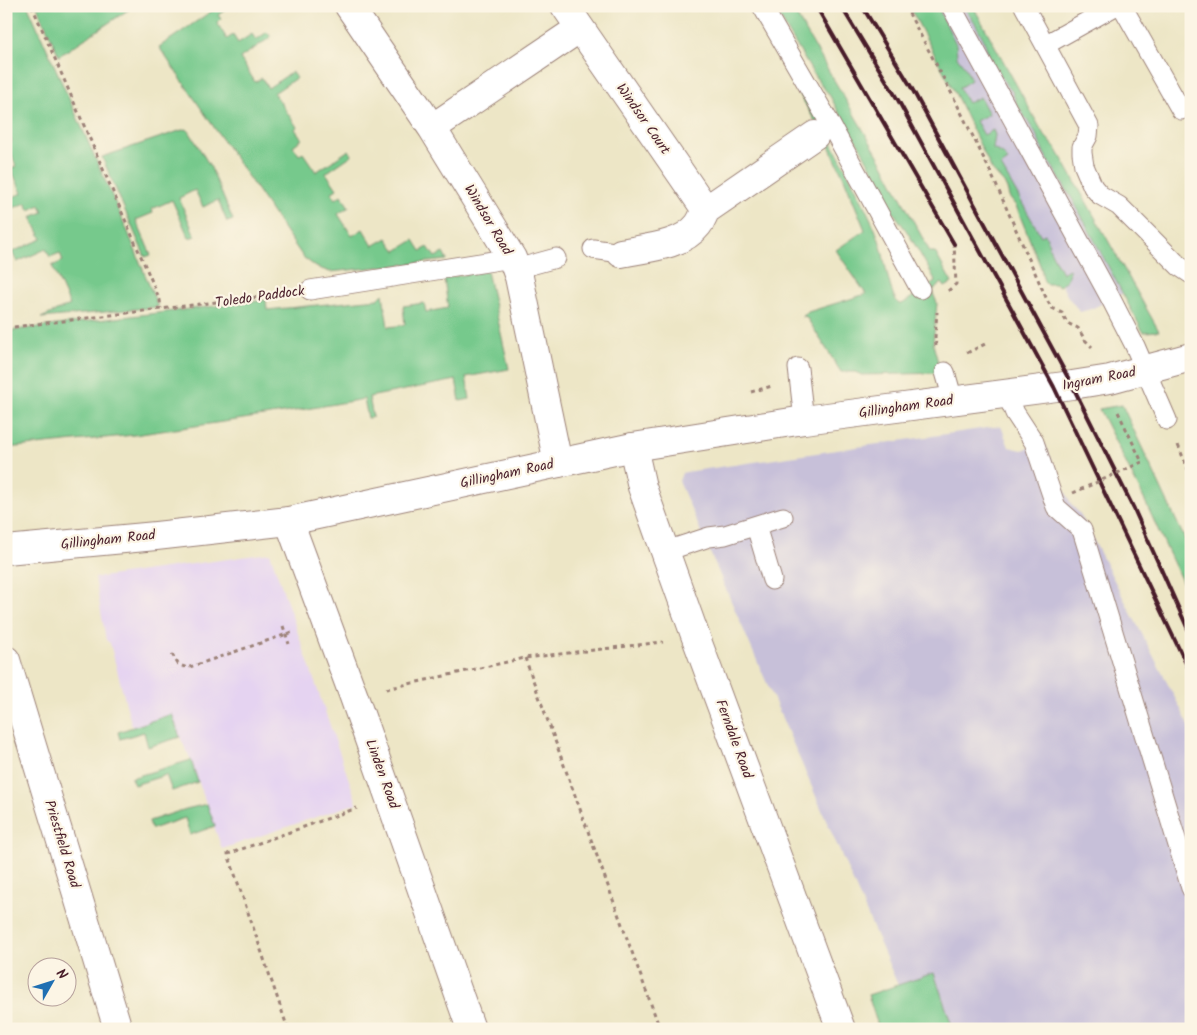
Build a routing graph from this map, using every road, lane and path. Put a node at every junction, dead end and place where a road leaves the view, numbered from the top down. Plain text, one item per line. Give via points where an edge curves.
1 (32, 6) edge
2 (349, 6) edge
3 (565, 6) edge
4 (762, 6) edge
5 (905, 6) edge
6 (952, 6) edge
7 (1024, 6) edge
8 (1115, 6) edge
9 (1122, 6) edge
10 (580, 28) junction
11 (1045, 45) junction
12 (1182, 110) dead end
13 (432, 128) junction
14 (815, 136) dead end
15 (706, 210) junction
16 (593, 250) dead end
17 (621, 253) joint
18 (556, 258) dead end
19 (514, 263) junction
20 (1191, 274) edge
21 (920, 289) dead end
22 (310, 290) joint
23 (161, 309) junction
24 (6, 328) edge
25 (1093, 348) dead end
26 (1191, 357) edge
27 (1144, 370) junction
28 (944, 372) dead end
29 (798, 374) joint
30 (743, 394) dead end
31 (1007, 394) junction
32 (953, 400) junction
33 (1115, 407) dead end
34 (804, 420) junction
35 (1167, 420) dead end
36 (633, 447) junction
37 (558, 463) junction
38 (1073, 493) dead end
39 (783, 517) dead end
40 (289, 521) junction
41 (756, 526) junction
42 (6, 550) edge
43 (666, 551) junction
44 (772, 580) dead end
45 (282, 626) dead end
46 (293, 632) dead end
47 (286, 634) junction
48 (695, 635) junction
49 (289, 644) dead end
50 (172, 654) dead end
51 (525, 658) junction
52 (6, 660) edge
53 (354, 696) junction
54 (366, 805) dead end
55 (1191, 888) edge
56 (118, 1029) edge
57 (288, 1029) edge
58 (471, 1029) edge
59 (660, 1029) edge
60 (841, 1029) edge

1 - 23 path via 131,231
2 - 13 street, Windsor Road
3 - 10 street, Windsor Court
4 - 21 lane via 837,135
5 - 25 path via 990,171 1048,302 1062,313 1068,323 1078,328
6 - 27 lane via 1111,299
7 - 11 lane
8 - 11 lane
9 - 12 lane
10 - 13 street
10 - 15 street, Windsor Court
11 - 20 lane via 1089,126 1082,153 1093,187 1119,206
13 - 19 street, Windsor Road
14 - 15 street
15 - 17 street via 697,226 681,237
16 - 17 lane
18 - 19 lane, Toledo Paddock
19 - 22 lane, Toledo Paddock
19 - 37 street, Windsor Road
22 - 23 path, Toledo Paddock
23 - 24 path, Toledo Paddock
26 - 27 street, Ingram Road
27 - 31 street, Ingram Road via 1110,379
27 - 35 lane
28 - 32 lane
29 - 30 path
29 - 34 lane
31 - 32 street, Gillingham Road
31 - 55 lane via 1034,442 1056,507 1082,530
32 - 34 street, Gillingham Road
33 - 38 path, bridge via 1142,462
34 - 36 street, Gillingham Road
36 - 37 street, Gillingham Road
36 - 43 street, Ferndale Road via 642,487
37 - 40 street, Gillingham Road
39 - 41 lane
40 - 42 street, Gillingham Road
40 - 53 street, Linden Road
41 - 43 lane
41 - 44 lane
43 - 48 street, Ferndale Road
45 - 47 path
46 - 47 path
47 - 49 path
47 - 50 path via 187,668 178,664
48 - 51 path via 673,641
48 - 60 street, Ferndale Road
51 - 53 path
51 - 59 path
52 - 56 street, Priestfield Road
53 - 58 street, Linden Road
54 - 57 path via 228,854

